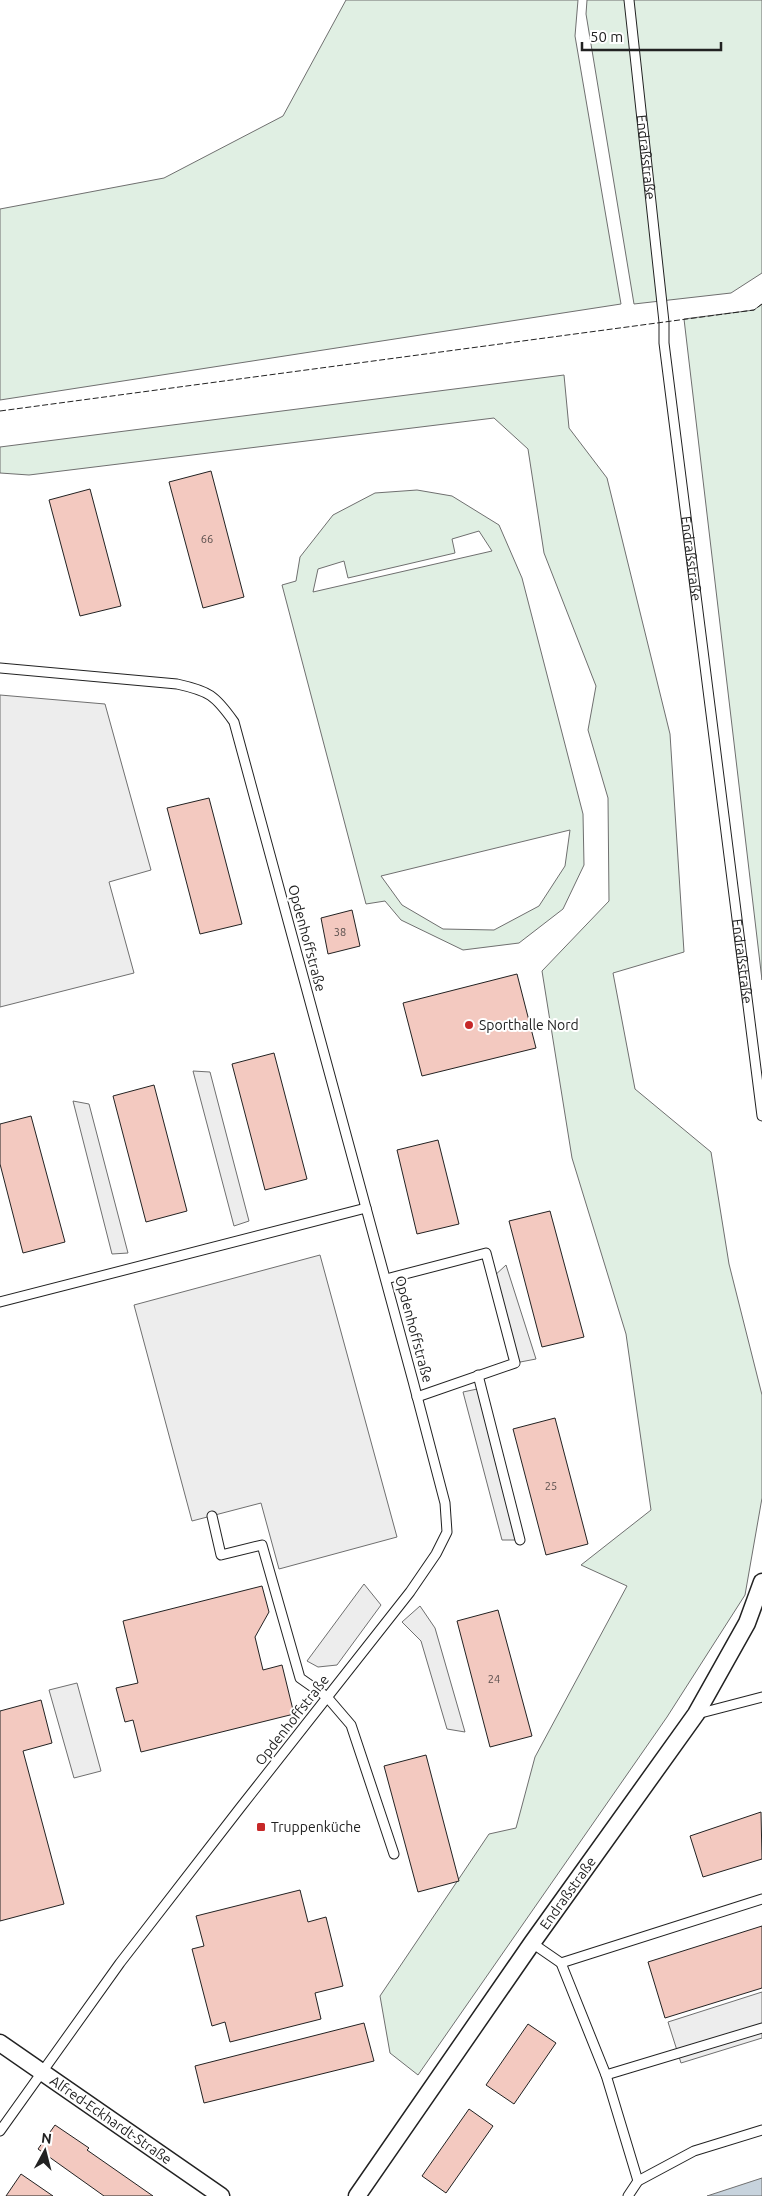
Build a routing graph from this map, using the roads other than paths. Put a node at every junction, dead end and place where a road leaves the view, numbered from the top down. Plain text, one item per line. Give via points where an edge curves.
1 (629, 0) edge
2 (0, 668) edge
3 (762, 1116) edge
4 (366, 1208) junction
5 (386, 1279) junction
6 (0, 1302) edge
7 (478, 1375) junction
8 (417, 1397) junction
9 (212, 1516) dead end
10 (520, 1540) dead end
11 (762, 1582) edge
12 (762, 1697) edge
13 (327, 1698) junction
14 (696, 1714) junction
15 (394, 1854) dead end
16 (762, 1899) edge
17 (532, 1942) junction
18 (561, 1963) junction
19 (762, 2028) edge
20 (0, 2043) edge
21 (41, 2072) junction
22 (606, 2075) junction
23 (762, 2130) edge
24 (0, 2132) edge
25 (638, 2181) junction
26 (221, 2196) edge
27 (357, 2196) edge
28 (628, 2196) edge

1 - 3 lane, Endraßstraße via 664,343
2 - 4 lane, Opdenhoffstraße via 176,684 201,690 219,700 234,722
4 - 5 lane, Opdenhoffstraße
4 - 6 lane
5 - 7 lane via 486,1253 515,1363
5 - 8 lane, Opdenhoffstraße
7 - 8 lane
7 - 10 lane
8 - 13 lane, Opdenhoffstraße via 445,1503 447,1532 410,1592
9 - 13 lane via 221,1555 262,1544 300,1678
11 - 14 street, Endraßstraße via 747,1622
12 - 14 lane
13 - 15 lane via 351,1725
13 - 21 lane, Opdenhoffstraße via 120,1963
14 - 17 street, Endraßstraße
16 - 18 lane
17 - 18 lane
17 - 27 street, Endraßstraße
18 - 22 lane
19 - 22 lane
20 - 21 street, Alfred-Eckhardt-Straße
21 - 24 lane, Opdenhoffstraße
21 - 26 street, Alfred-Eckhardt-Straße
22 - 25 lane
23 - 25 lane via 694,2151
25 - 28 lane

